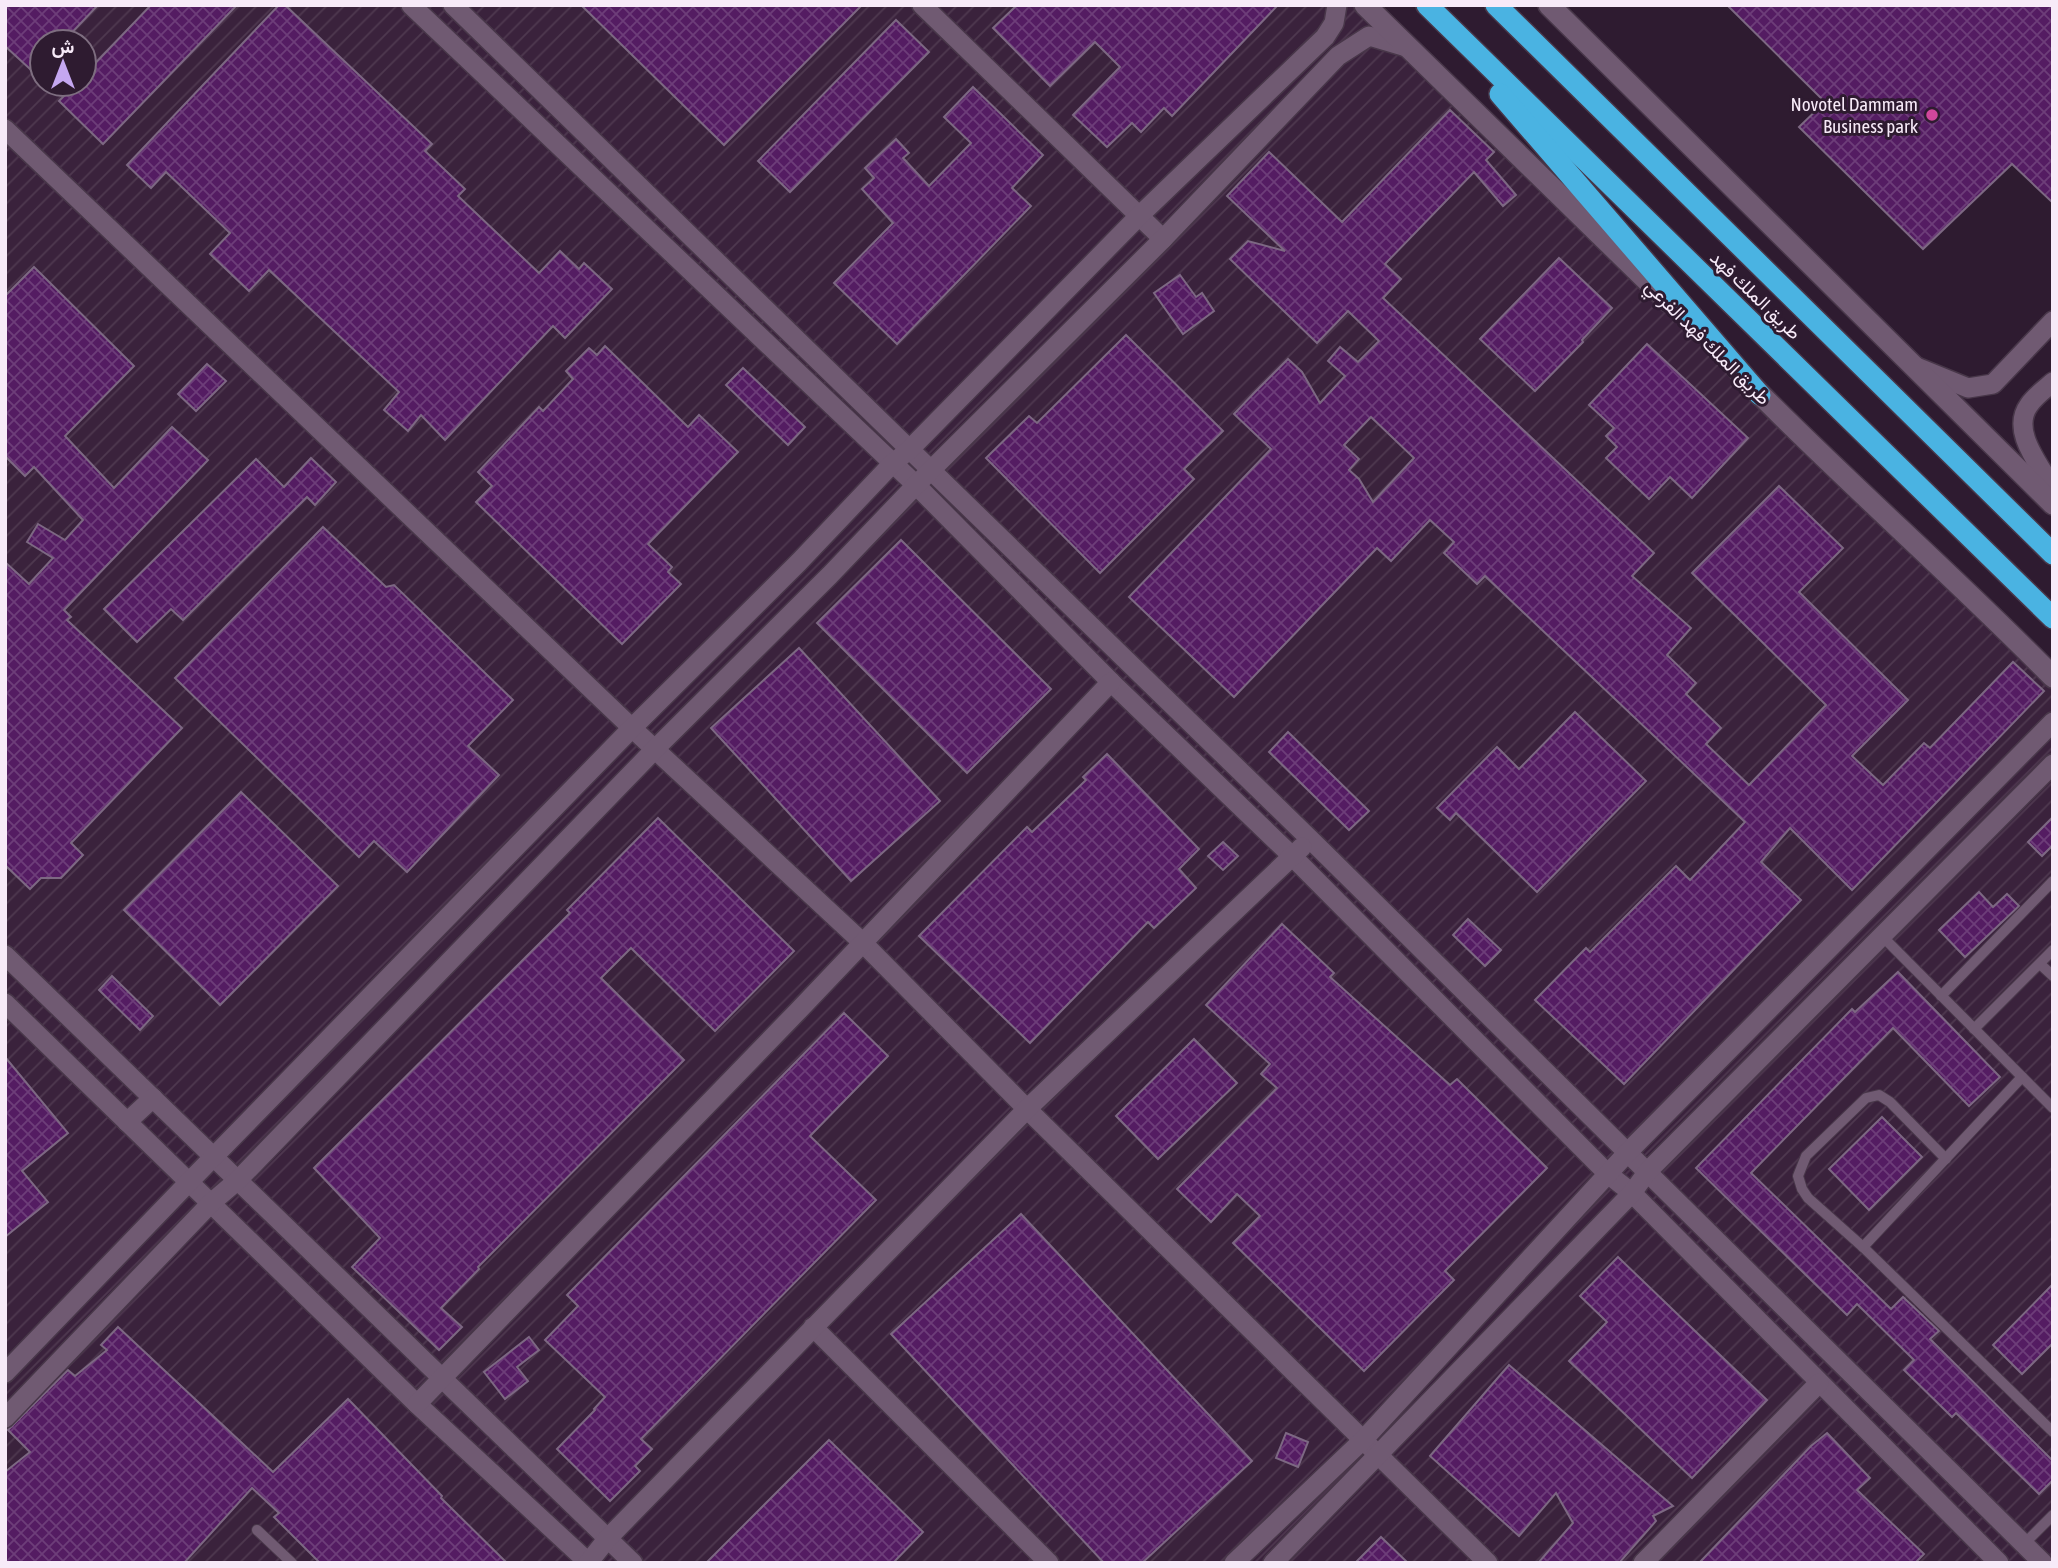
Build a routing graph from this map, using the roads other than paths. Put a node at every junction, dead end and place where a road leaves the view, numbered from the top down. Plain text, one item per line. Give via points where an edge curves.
1 (411, 5) edge
2 (453, 5) edge
3 (922, 5) edge
4 (1337, 5) edge
5 (1365, 5) edge
6 (1425, 5) edge
7 (1496, 5) edge
8 (1549, 5) edge
9 (1406, 47) junction
10 (5, 129) edge
11 (1139, 216) junction
12 (1163, 239) junction
13 (2053, 321) edge
14 (1914, 366) junction
15 (2053, 382) edge
16 (1760, 395) junction
17 (909, 450) junction
18 (892, 464) junction
19 (930, 471) junction
20 (916, 485) junction
21 (2053, 489) edge
22 (2053, 504) edge
23 (2053, 554) edge
24 (799, 562) junction
25 (831, 575) junction
26 (2053, 618) edge
27 (2053, 677) edge
28 (1111, 682) junction
29 (2053, 722) edge
30 (632, 728) junction
31 (656, 748) junction
32 (2053, 764) edge
33 (1311, 840) junction
34 (1292, 856) junction
35 (2053, 881) edge
36 (1863, 915) junction
37 (1882, 936) junction
38 (862, 942) junction
39 (2053, 950) edge
40 (5, 955) edge
41 (2040, 964) junction
42 (2053, 976) edge
43 (1941, 996) junction
44 (5, 1003) edge
45 (1974, 1029) junction
46 (2022, 1077) junction
47 (153, 1098) junction
48 (2053, 1108) edge
49 (1027, 1109) junction
50 (127, 1122) junction
51 (1628, 1152) junction
52 (215, 1158) junction
53 (1946, 1158) junction
54 (1647, 1171) junction
55 (1608, 1174) junction
56 (238, 1180) junction
57 (189, 1182) junction
58 (1632, 1194) junction
59 (211, 1203) junction
60 (1863, 1247) junction
61 (813, 1327) junction
62 (8, 1366) edge
63 (442, 1379) junction
64 (1819, 1383) junction
65 (37, 1385) junction
66 (417, 1404) junction
67 (5, 1418) edge
68 (2053, 1432) edge
69 (1364, 1438) junction
70 (1379, 1453) junction
71 (1345, 1456) junction
72 (2053, 1515) edge
73 (257, 1530) dead end
74 (608, 1538) junction
75 (2019, 1539) junction
76 (1992, 1561) edge
77 (292, 1563) edge
78 (588, 1563) edge
79 (633, 1563) edge
80 (1049, 1563) edge
81 (1234, 1563) edge
82 (1273, 1563) edge
83 (1488, 1563) edge
84 (1643, 1563) edge
85 (2043, 1563) edge

1 - 18 street
2 - 17 street
3 - 11 street
4 - 11 street via 1334,23 1325,37
5 - 9 main road, طريق الملك فهد الفرعي
6 - 16 highway
6 - 26 highway, طريق الملك فهد
7 - 23 highway, طريق الملك فهد
8 - 14 main road
9 - 12 street via 1370,36 1338,56
9 - 16 main road, طريق الملك فهد الفرعي
10 - 30 street
11 - 12 street
11 - 17 street
12 - 19 street
13 - 14 street via 1993,384 1968,388
14 - 22 main road
15 - 21 street via 2029,405 2022,419 2023,435
16 - 27 main road, طريق الملك فهد الفرعي
17 - 18 street
17 - 19 street
18 - 20 street
18 - 24 street
19 - 20 street
19 - 33 street
20 - 25 street
20 - 28 street
24 - 25 street
24 - 30 street
25 - 31 street
28 - 34 street
28 - 38 street
29 - 36 street
30 - 31 street
30 - 52 street
31 - 38 street
31 - 56 street
32 - 37 street
33 - 34 street
33 - 51 street
34 - 49 street
34 - 55 street
35 - 43 lane
36 - 37 street
36 - 51 street
37 - 43 lane
37 - 54 street
38 - 49 street
38 - 63 street
39 - 41 lane
40 - 47 street
41 - 42 lane
41 - 45 lane
43 - 45 lane
44 - 50 street
45 - 46 lane
46 - 48 lane
46 - 53 lane
47 - 50 street
47 - 52 street
49 - 61 street
49 - 69 street
50 - 57 street
51 - 54 street
51 - 55 street
52 - 56 street
52 - 57 street
53 - 60 lane
53 - 60 lane via 1879,1095 1866,1098 1806,1156 1798,1175 1802,1189
54 - 58 street
54 - 75 street
55 - 58 street
55 - 69 street
56 - 59 street
56 - 63 street
57 - 59 street
57 - 62 street
58 - 64 street
58 - 70 street
59 - 65 street
59 - 66 street
60 - 68 lane
61 - 74 street
61 - 80 street
62 - 65 street
63 - 66 street
63 - 74 street
64 - 76 street
64 - 84 street
65 - 67 street
66 - 78 street
69 - 70 street
69 - 71 street
70 - 71 street
70 - 82 street
70 - 83 street
71 - 81 street
72 - 75 lane
73 - 77 lane
74 - 78 street
74 - 79 street
75 - 76 street
75 - 85 street

